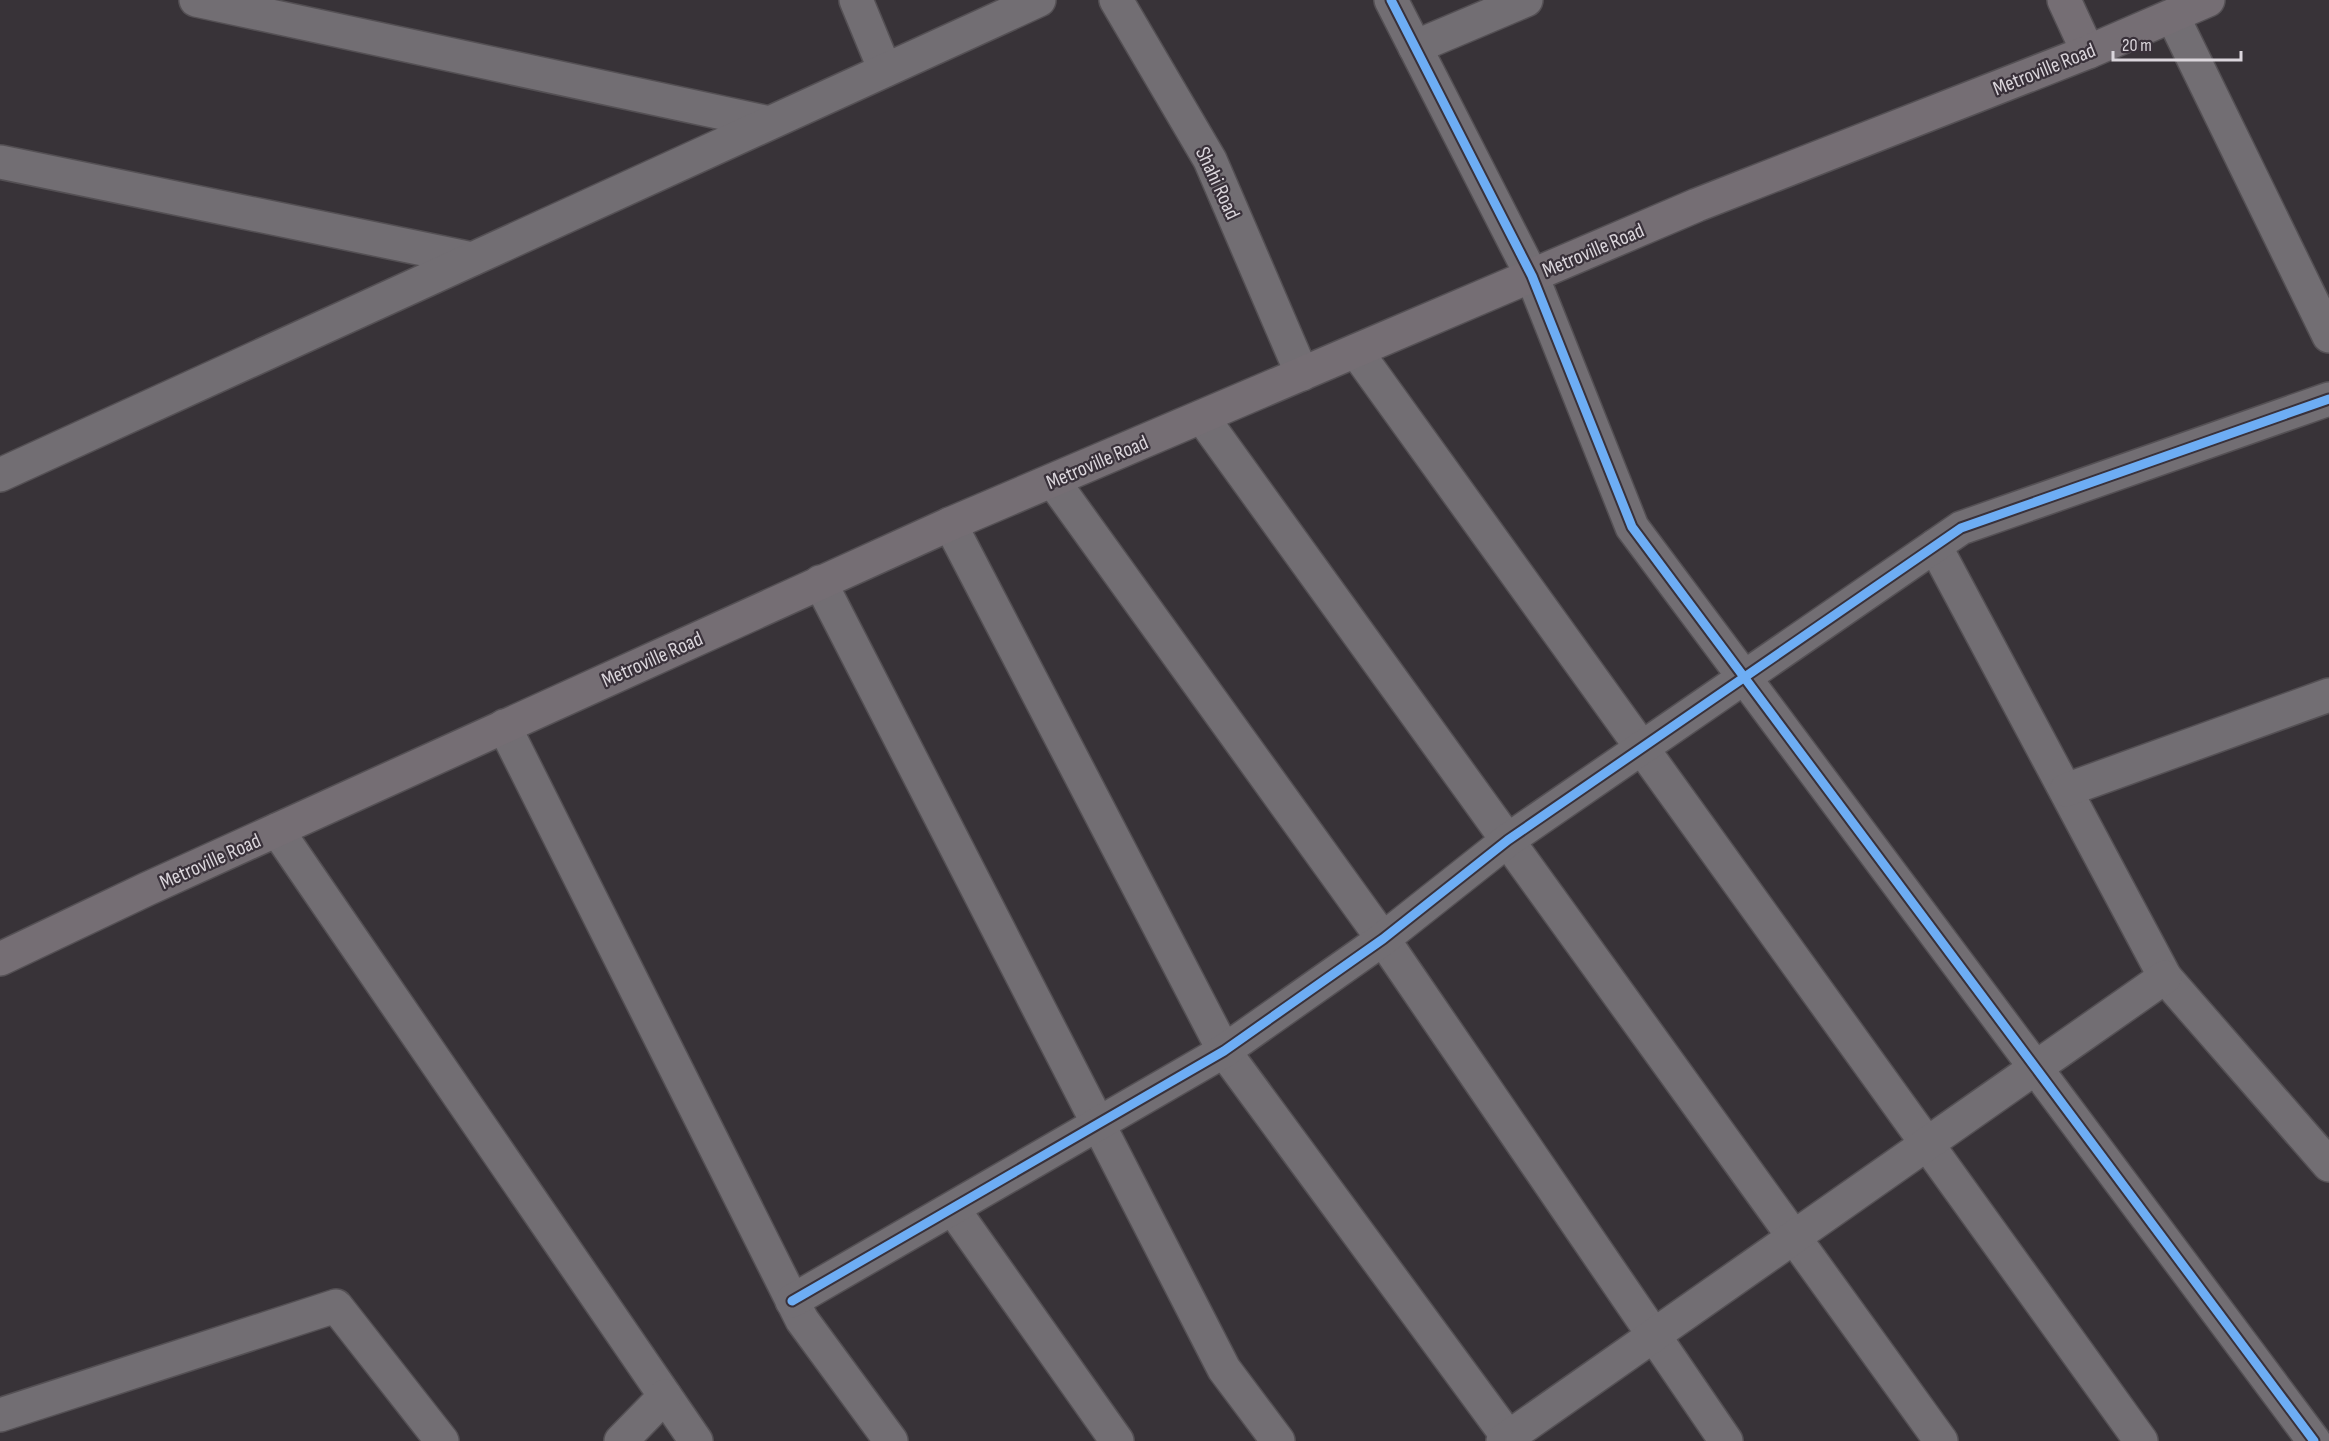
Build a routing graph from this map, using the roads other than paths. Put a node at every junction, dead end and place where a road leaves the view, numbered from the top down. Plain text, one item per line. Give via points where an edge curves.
1 (196, 0) edge
2 (856, 0) edge
3 (1039, 0) edge
4 (1116, 0) edge
5 (1391, 0) edge
6 (1526, 0) edge
7 (2064, 0) edge
8 (2208, 0) edge
9 (2174, 17) junction
10 (1415, 47) junction
11 (2088, 52) junction
12 (885, 70) junction
13 (769, 123) junction
14 (0, 162) edge
15 (472, 259) junction
16 (1532, 276) junction
17 (2329, 336) edge
18 (1356, 351) junction
19 (1302, 374) junction
20 (2329, 399) edge
21 (1202, 417) junction
22 (0, 475) edge
23 (1053, 481) junction
24 (950, 524) junction
25 (1935, 546) junction
26 (820, 582) junction
27 (1744, 676) junction
28 (2329, 695) edge
29 (504, 726) junction
30 (1641, 747) junction
31 (2066, 790) junction
32 (277, 830) junction
33 (1508, 840) junction
34 (1383, 939) junction
35 (0, 959) edge
36 (2165, 977) junction
37 (1224, 1050) junction
38 (2035, 1066) junction
39 (1098, 1125) junction
40 (1926, 1143) junction
41 (2329, 1165) edge
42 (953, 1209) junction
43 (1793, 1236) junction
44 (792, 1302) junction
45 (1653, 1335) junction
46 (665, 1396) junction
47 (0, 1415) edge
48 (1507, 1440) edge
49 (442, 1441) edge
50 (621, 1441) edge
51 (696, 1441) edge
52 (891, 1441) edge
53 (1117, 1441) edge
54 (1278, 1441) edge
55 (1726, 1441) edge
56 (1941, 1441) edge
57 (2140, 1441) edge
58 (2314, 1441) edge

1 - 13 street
2 - 12 street
3 - 12 street
4 - 19 street, Shahi Road via 1210,160
5 - 10 street
6 - 10 street
7 - 11 main road
8 - 9 main road, Metroville Road
9 - 11 main road, Metroville Road
9 - 17 street
10 - 16 street
11 - 16 main road, Metroville Road via 1697,205
12 - 13 street
13 - 15 street
14 - 15 street
15 - 22 street
16 - 18 main road, Metroville Road
16 - 27 street via 1632,527
18 - 19 main road, Metroville Road
18 - 30 street
19 - 21 main road, Metroville Road
20 - 25 street via 1961,528
21 - 23 main road, Metroville Road
21 - 33 street
23 - 24 main road, Metroville Road
23 - 34 street
24 - 26 main road, Metroville Road
24 - 37 street
25 - 27 street
25 - 31 street
26 - 29 main road, Metroville Road
26 - 39 street
27 - 30 street
27 - 38 street
28 - 31 street
29 - 32 main road, Metroville Road
29 - 44 street
30 - 33 street
30 - 40 street
31 - 36 street
32 - 35 main road, Metroville Road
32 - 46 street
33 - 34 street
33 - 43 street
34 - 37 street
34 - 45 street
36 - 38 street
36 - 41 street
37 - 39 street
37 - 48 street
38 - 40 street
38 - 58 street
39 - 42 street
39 - 54 street via 1224,1369
40 - 43 street
40 - 57 street
42 - 44 street
42 - 53 street
43 - 45 street
43 - 56 street
44 - 52 street
45 - 48 street
45 - 55 street
46 - 50 street
46 - 51 street
47 - 49 street via 336,1306

